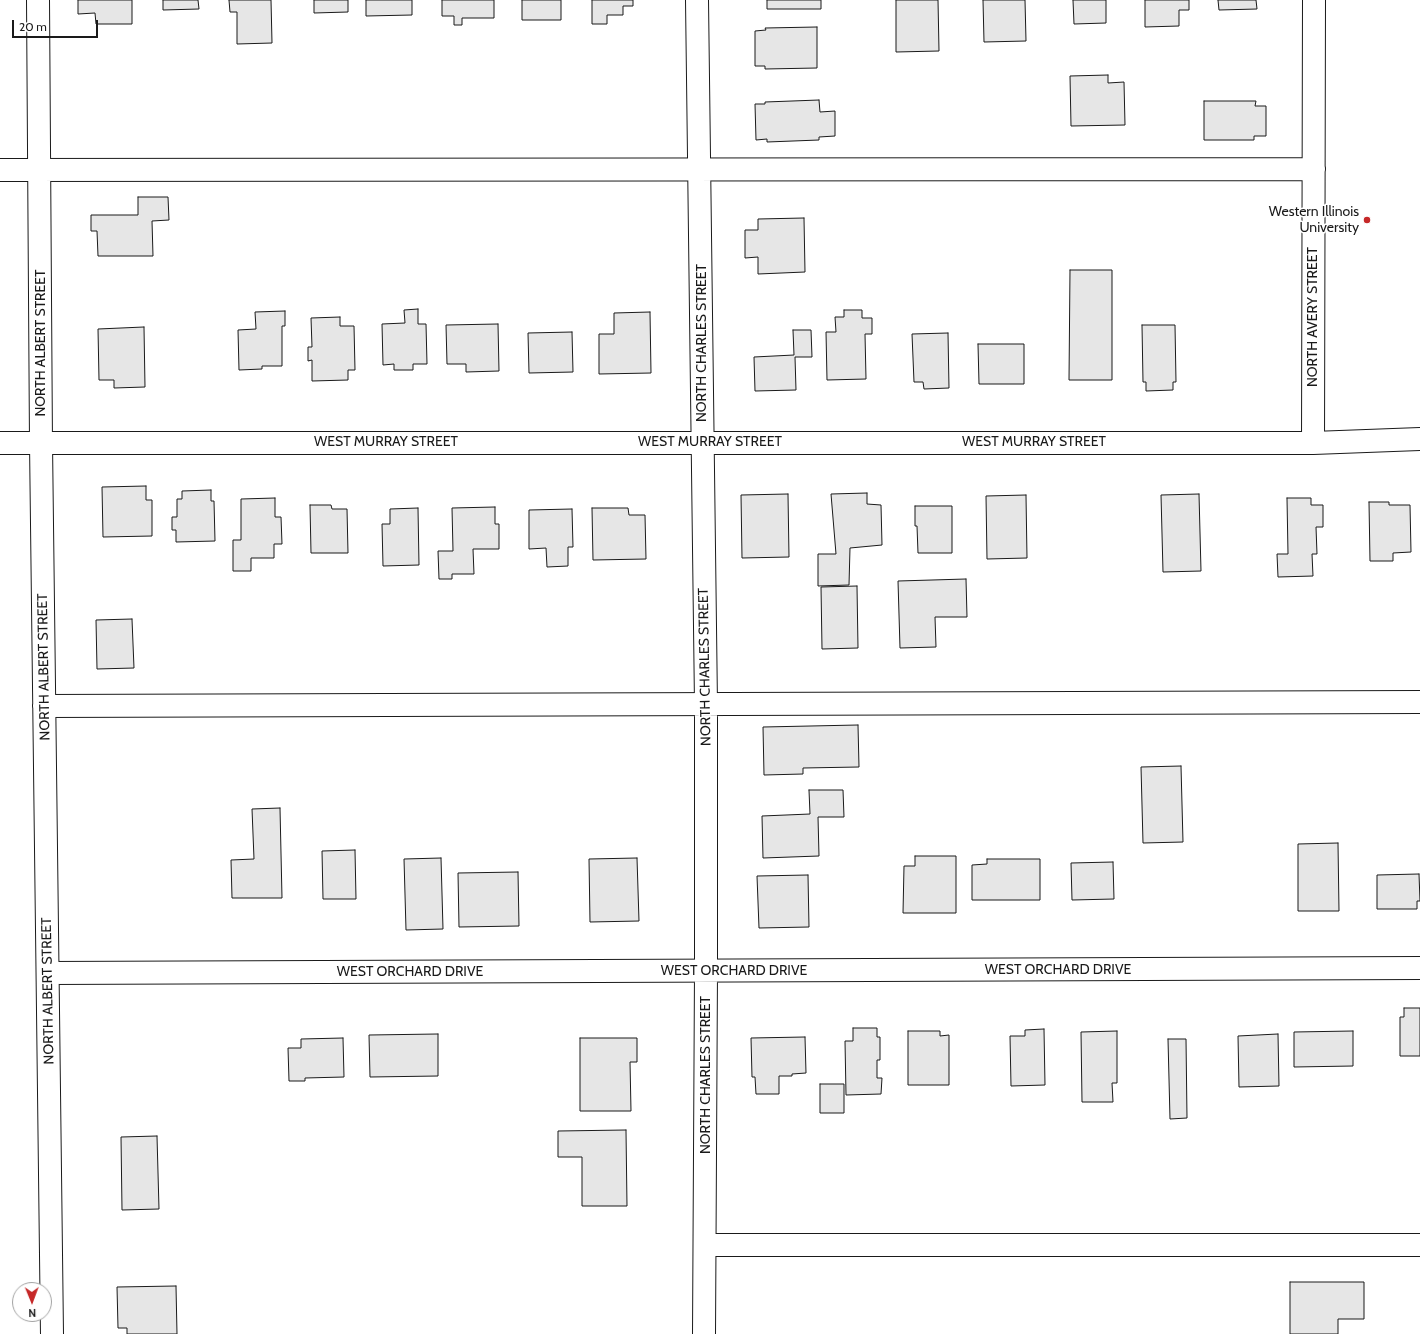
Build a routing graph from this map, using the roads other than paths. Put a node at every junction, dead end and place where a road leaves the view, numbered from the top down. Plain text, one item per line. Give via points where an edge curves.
1 (38, 0) edge
2 (697, 0) edge
3 (1314, 0) edge
4 (39, 169) junction
5 (700, 169) junction
6 (1314, 169) junction
7 (0, 170) edge
8 (1420, 439) edge
9 (703, 442) junction
10 (1313, 442) junction
11 (0, 443) edge
12 (41, 443) junction
13 (1420, 702) edge
14 (706, 704) junction
15 (44, 706) junction
16 (1420, 968) edge
17 (706, 971) junction
18 (48, 973) junction
19 (1420, 1245) edge
20 (705, 1246) junction
21 (52, 1334) edge
22 (704, 1334) edge

1 - 4 street, NORTH ALBERT STREET
2 - 5 street, NORTH CHARLES STREET
3 - 6 street, NORTH AVERY STREET
4 - 5 street
4 - 7 street
4 - 12 street, NORTH ALBERT STREET
5 - 6 street
5 - 9 street, NORTH CHARLES STREET
6 - 10 street, NORTH AVERY STREET
8 - 10 street, WEST MURRAY STREET
9 - 10 street, WEST MURRAY STREET
9 - 12 street, WEST MURRAY STREET
9 - 14 street, NORTH CHARLES STREET
11 - 12 street, WEST MURRAY STREET
12 - 15 street, NORTH ALBERT STREET
13 - 14 street
14 - 15 street
14 - 17 street, NORTH CHARLES STREET
15 - 18 street, NORTH ALBERT STREET
16 - 17 street, WEST ORCHARD DRIVE
17 - 18 street, WEST ORCHARD DRIVE
17 - 20 street, NORTH CHARLES STREET
18 - 21 street, NORTH ALBERT STREET
19 - 20 street
20 - 22 street, NORTH CHARLES STREET

